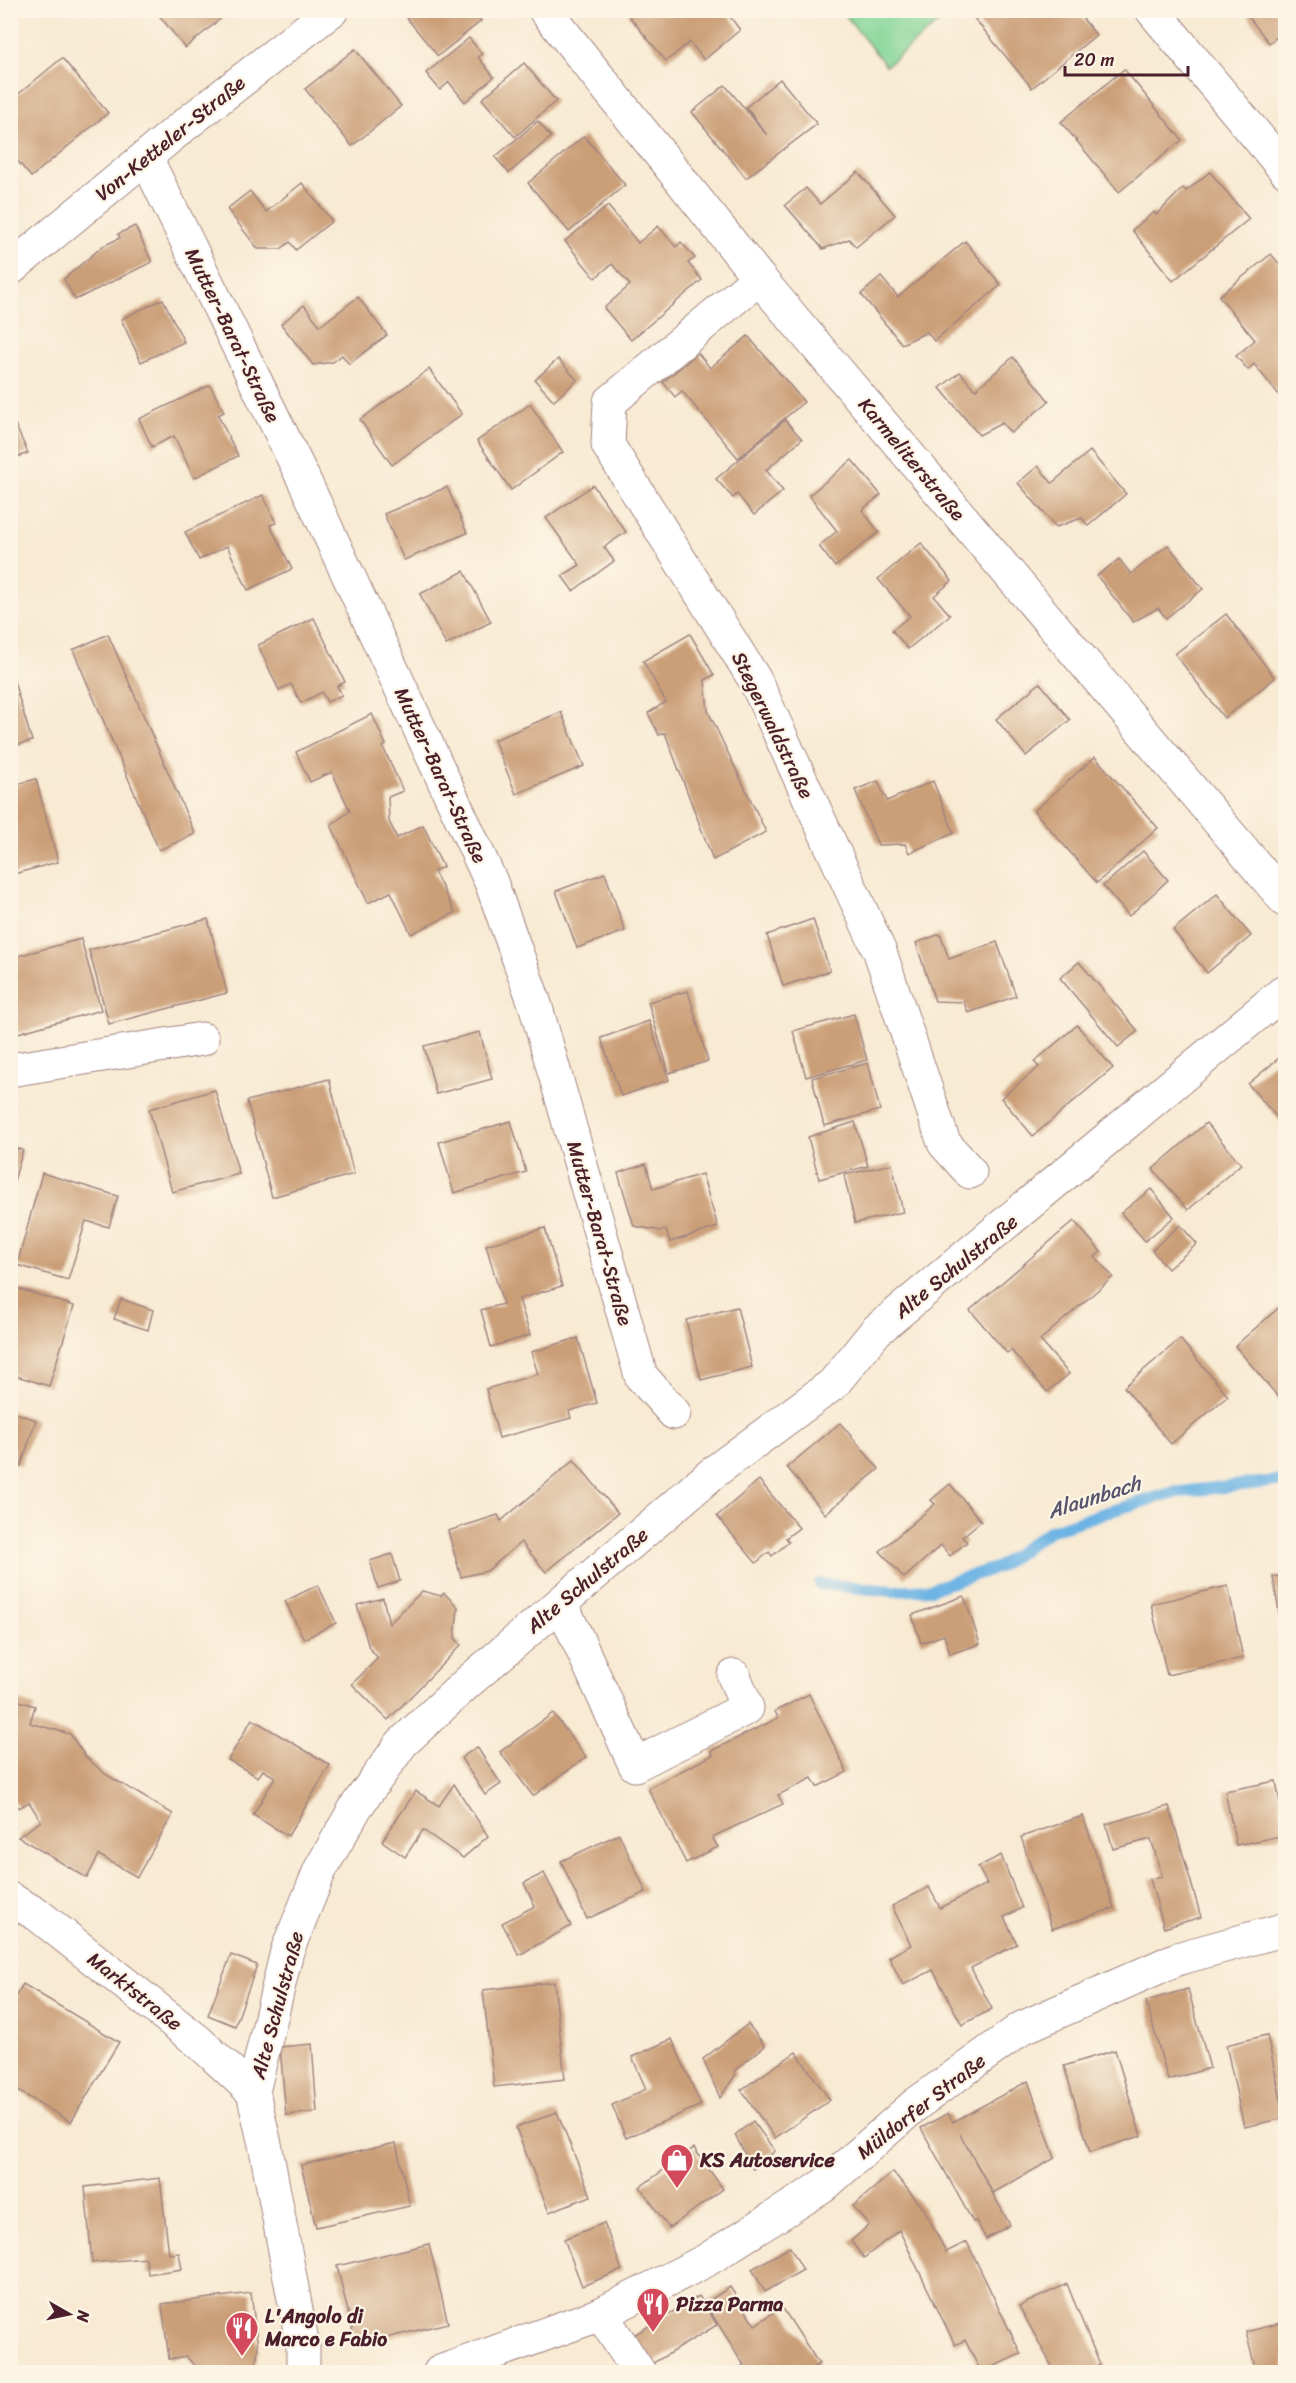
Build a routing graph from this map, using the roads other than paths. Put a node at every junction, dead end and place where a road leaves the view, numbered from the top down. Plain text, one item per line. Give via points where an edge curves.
1 (332, 10) edge
2 (544, 10) edge
3 (1152, 10) edge
4 (146, 158) junction
5 (1286, 171) edge
6 (10, 269) edge
7 (759, 278) junction
8 (1286, 902) edge
9 (1286, 990) edge
10 (202, 1039) dead end
11 (10, 1070) edge
12 (970, 1172) dead end
13 (674, 1413) dead end
14 (561, 1603) junction
15 (734, 1676) dead end
16 (10, 1899) edge
17 (1286, 1929) edge
18 (253, 2092) junction
19 (601, 2314) junction
20 (303, 2373) edge
21 (440, 2373) edge
22 (639, 2373) edge

1 - 4 street, Von-Ketteler-Straße
2 - 7 street, Karmeliterstraße
3 - 5 street
4 - 6 street, Von-Ketteler-Straße
4 - 13 street, Mutter-Barat-Straße via 304,480 491,882 535,1004 641,1376
7 - 8 street, Karmeliterstraße
7 - 12 street, Stegerwaldstraße via 610,402 608,445 755,680 880,952 944,1143
9 - 14 street, Alte Schulstraße via 876,1331 833,1384 714,1472
10 - 11 street
14 - 15 street via 634,1765 747,1708
14 - 18 street, Alte Schulstraße via 402,1743 356,1807 320,1870 287,1951
16 - 18 street, Marktstraße via 38,1915 190,2035
17 - 19 street, Müldorfer Straße via 1177,1959 1022,2028 915,2105 822,2187 705,2261
18 - 20 street, Alte Schulstraße via 303,2347
19 - 21 street, Müldorfer Straße
19 - 22 street

